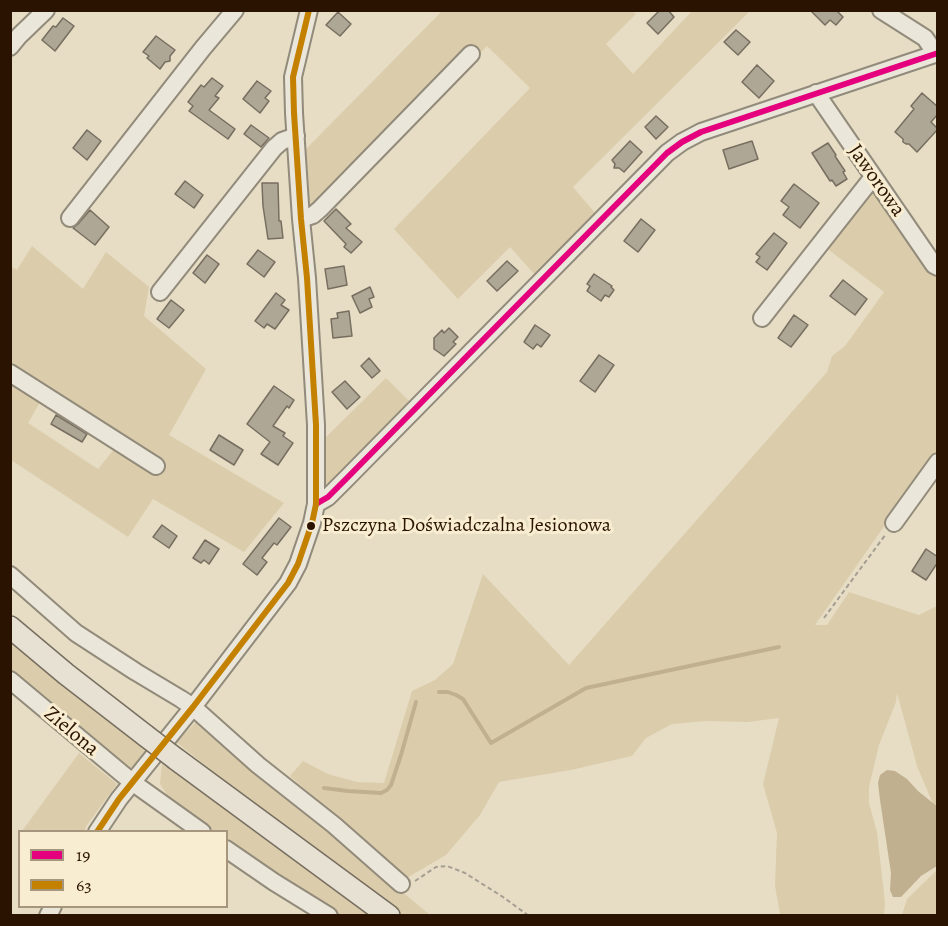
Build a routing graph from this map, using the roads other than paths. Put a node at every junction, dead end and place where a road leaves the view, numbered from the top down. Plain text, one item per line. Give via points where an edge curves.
1 (46, 10) edge
2 (235, 10) edge
3 (309, 10) edge
4 (881, 10) edge
5 (13, 37) edge
6 (937, 53) edge
7 (471, 54) dead end
8 (816, 93) junction
9 (296, 136) junction
10 (873, 177) junction
11 (70, 218) dead end
12 (301, 219) junction
13 (938, 267) edge
14 (160, 292) dead end
15 (762, 318) dead end
16 (10, 372) edge
17 (938, 462) edge
18 (156, 466) dead end
19 (316, 504) junction
20 (894, 523) road end
21 (10, 575) edge
22 (10, 627) edge
23 (10, 680) edge
24 (193, 707) junction
25 (132, 782) junction
26 (98, 830) edge
27 (201, 830) edge
28 (228, 850) edge
29 (401, 885) road end
30 (329, 915) edge
31 (388, 915) edge

1 - 5 street
2 - 11 street
3 - 9 street via 293,77
4 - 6 street via 925,38
6 - 8 street
7 - 12 street via 320,210
8 - 10 street, Jaworowa
8 - 19 street via 701,132 667,153 328,497
9 - 12 street
9 - 14 street via 274,148
10 - 13 street, Jaworowa
10 - 15 street
12 - 19 street via 316,425
16 - 18 street
17 - 20 street
19 - 24 street via 306,543 288,583
21 - 24 street via 76,633
22 - 31 main road, bridge via 176,759
23 - 25 street, Zielona
24 - 25 street
24 - 29 street
25 - 26 street
25 - 27 street, Zielona
28 - 30 street

